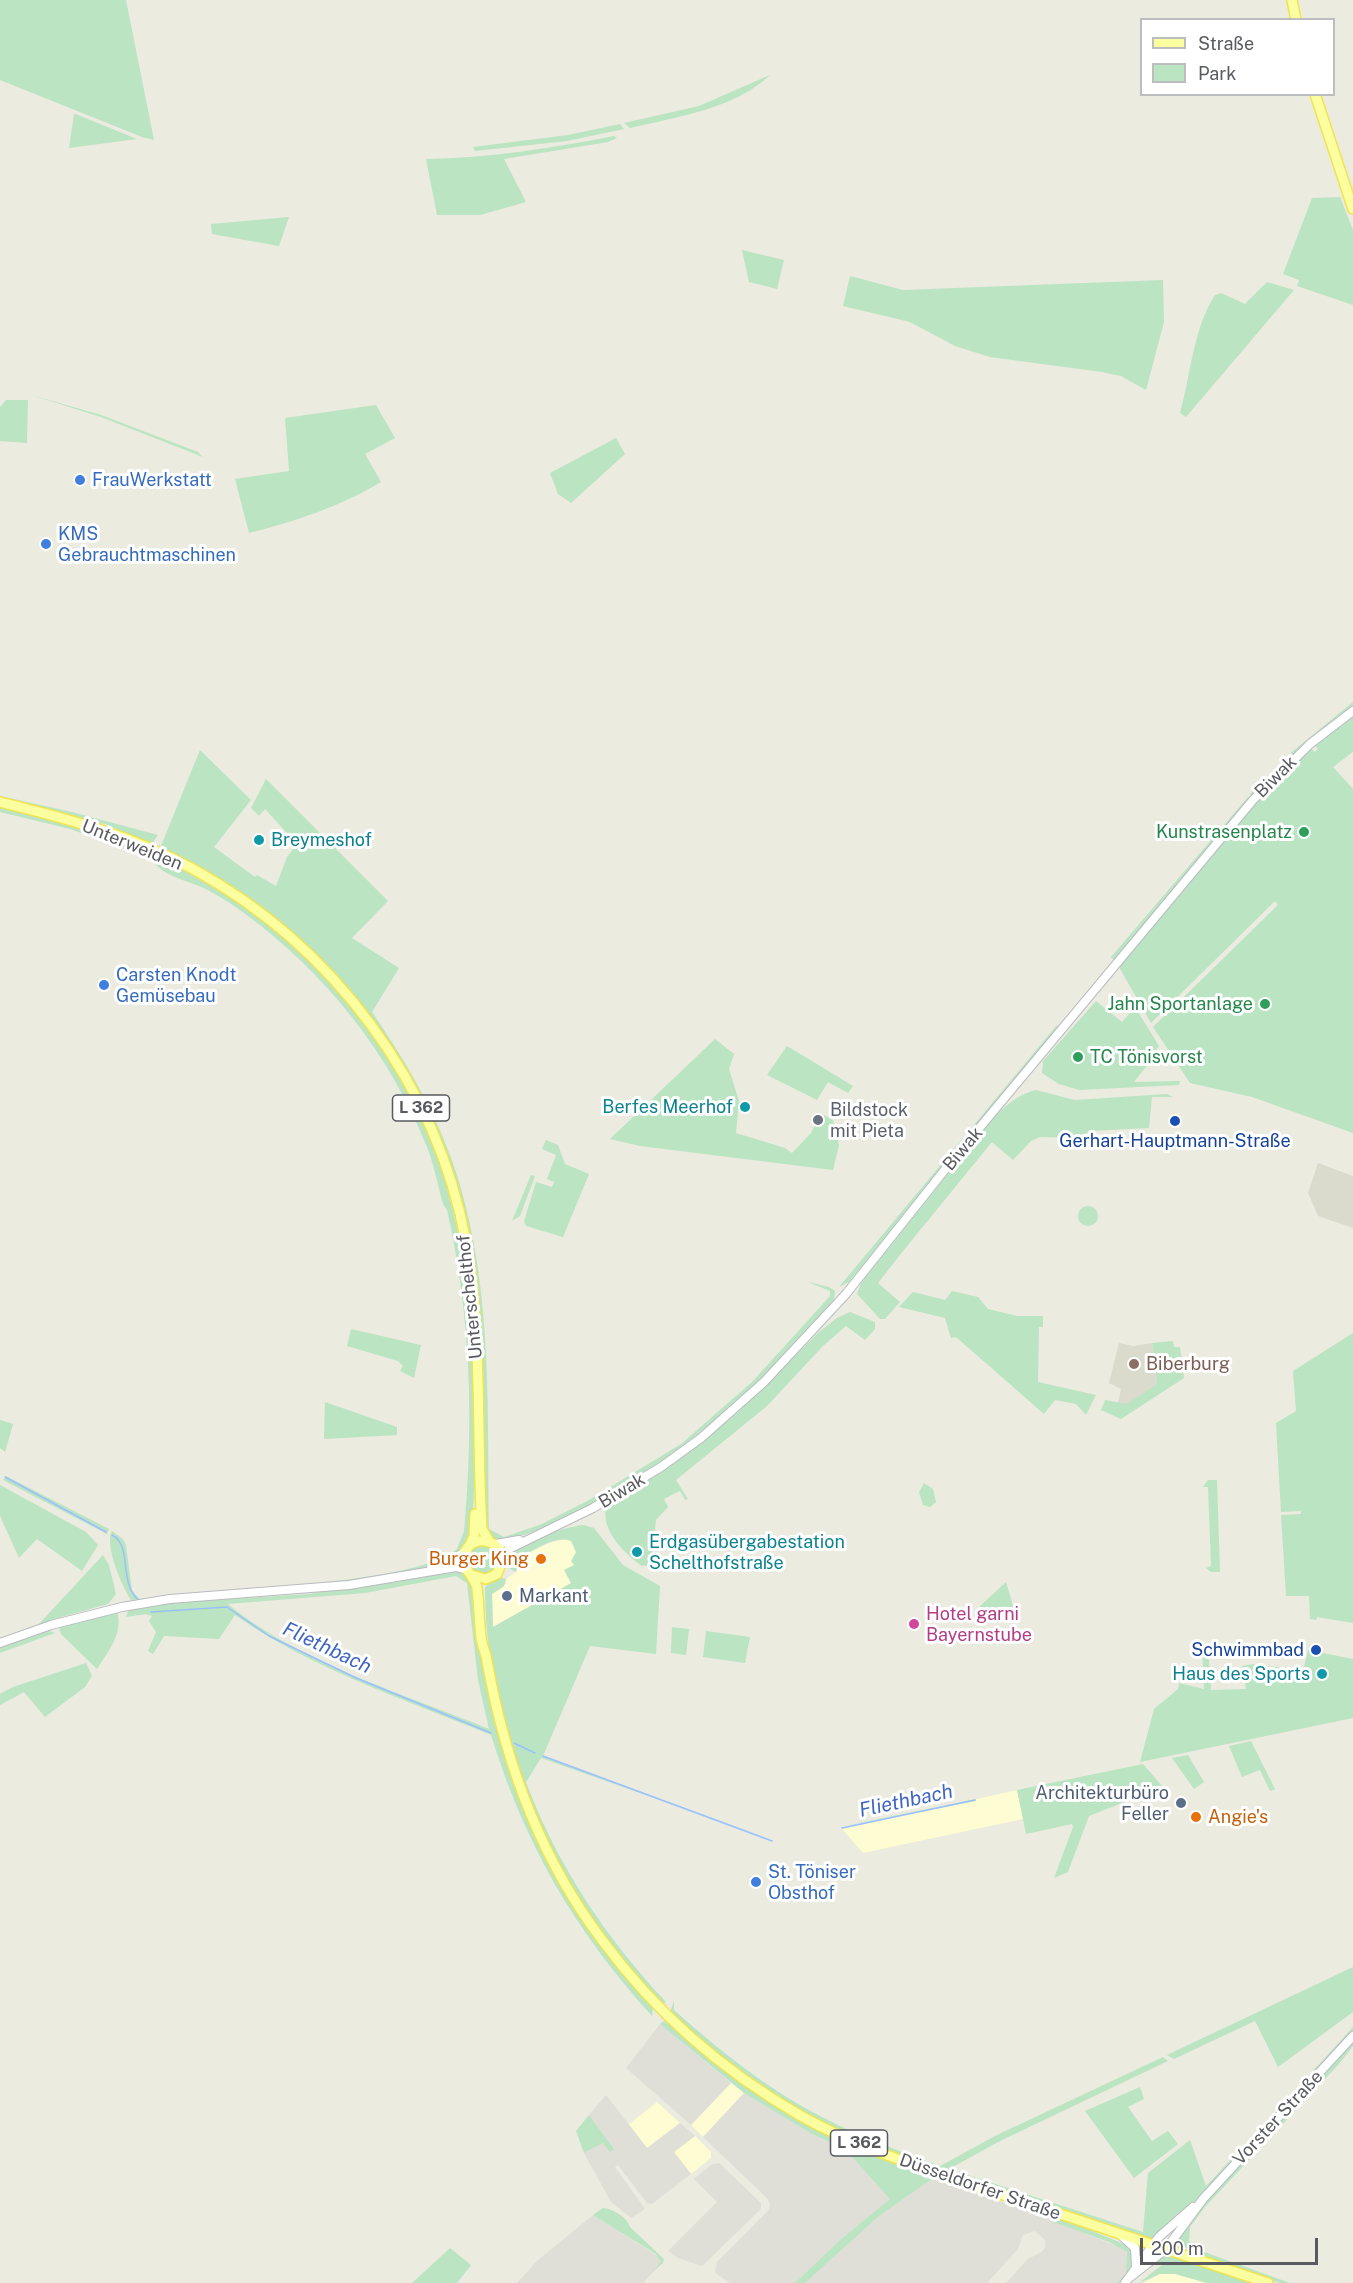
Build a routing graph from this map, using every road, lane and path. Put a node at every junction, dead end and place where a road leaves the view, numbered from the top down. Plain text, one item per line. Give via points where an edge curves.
1 (1292, 0) edge
2 (1296, 18) edge
3 (1316, 96) edge
4 (1353, 209) edge
5 (1353, 711) edge
6 (0, 802) edge
7 (255, 909) joint
8 (479, 1430) junction
9 (532, 1537) junction
10 (493, 1543) junction
11 (468, 1548) junction
12 (503, 1556) junction
13 (469, 1573) junction
14 (411, 1574) junction
15 (486, 1579) junction
16 (0, 1643) edge
17 (486, 1656) junction
18 (1353, 2036) edge
19 (1203, 2199) junction
20 (1123, 2237) junction
21 (1152, 2245) junction
22 (1166, 2249) junction
23 (1136, 2266) junction
24 (1127, 2281) edge
25 (1268, 2283) edge

1 - 2 main road
3 - 4 main road
5 - 9 street, Biwak via 1310,744 1253,800 846,1294 764,1382 701,1438 661,1467 593,1508
6 - 7 main road, Unterweiden / L 362 via 86,825 155,851 194,870
7 - 8 main road, Unterschelthof / L 362 via 304,949 363,1014 415,1094 443,1158 471,1276
8 - 10 main road, Unterschelthof / L 362 via 482,1529
8 - 11 main road, Unterschelthof / L 362 via 475,1531
9 - 10 street, Biwak
9 - 12 street, Biwak
10 - 11 main road via 479,1540
10 - 12 main road
11 - 13 main road via 464,1561
11 - 14 street via 449,1562
12 - 15 main road via 500,1570
13 - 14 street via 456,1567
13 - 15 main road
13 - 17 main road, L 362 via 476,1584
14 - 16 street via 289,1592 170,1599 122,1607
15 - 17 main road, L 362
17 - 20 main road, Düsseldorfer Straße / L 362 via 507,1749 554,1863 608,1948 687,2034 755,2087 837,2134
18 - 19 street, Vorster Straße
19 - 21 street, Vorster Straße via 1175,2220
19 - 22 street, Vorster Straße
20 - 21 main road, Düsseldorfer Straße / L 362
20 - 23 street via 1135,2248
21 - 22 main road, Düsseldorfer Straße / L 362
21 - 23 street, Vorster Straße
22 - 24 street
22 - 25 main road, Düsseldorfer Straße / L 362
23 - 24 street, Vorster Straße

